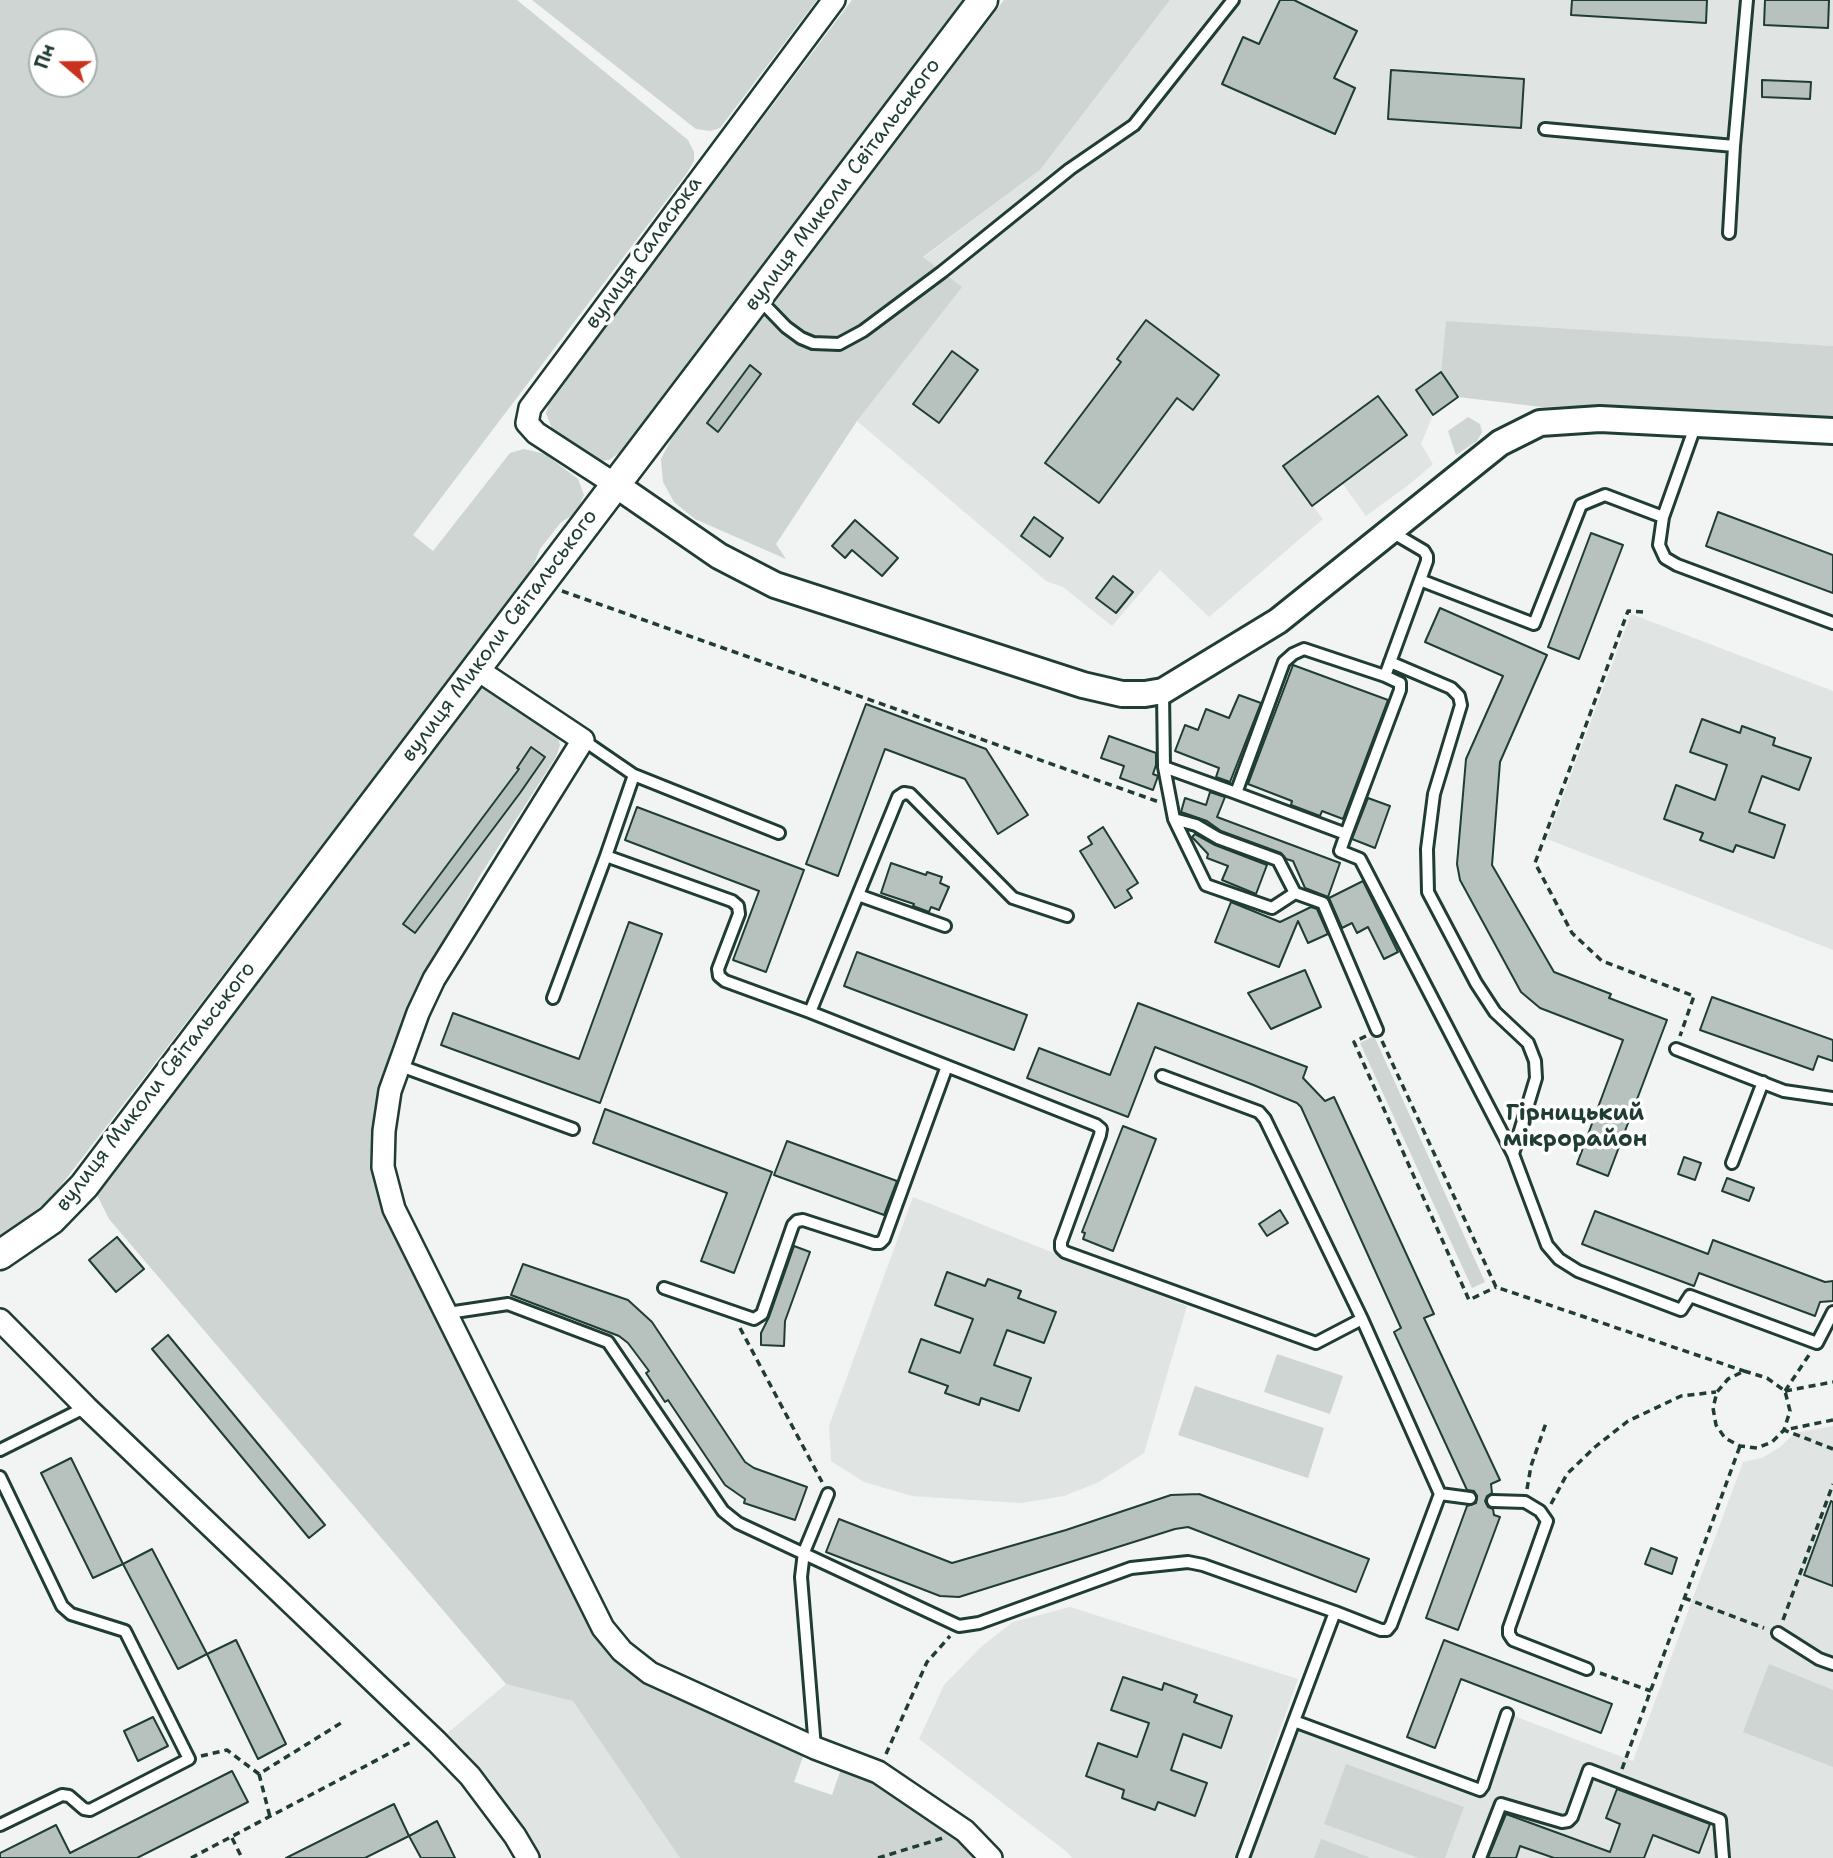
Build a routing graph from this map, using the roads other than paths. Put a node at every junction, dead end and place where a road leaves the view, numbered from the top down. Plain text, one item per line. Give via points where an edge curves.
1 (834, 0) edge
2 (983, 0) edge
3 (1233, 0) edge
4 (1747, 0) edge
5 (1545, 129) dead end
6 (1734, 146) junction
7 (1729, 233) dead end
8 (758, 298) junction
9 (1696, 424) junction
10 (1833, 431) edge
11 (616, 485) junction
12 (1663, 517) junction
13 (1390, 531) junction
14 (1420, 580) junction
15 (1833, 623) edge
16 (1390, 662) junction
17 (475, 668) junction
18 (1385, 676) junction
19 (1163, 691) junction
20 (583, 740) junction
21 (1164, 766) junction
22 (634, 775) junction
23 (1236, 793) junction
24 (1174, 819) junction
25 (779, 833) dead end
26 (1346, 834) junction
27 (606, 856) junction
28 (1295, 892) junction
29 (858, 895) junction
30 (1067, 916) dead end
31 (945, 926) dead end
32 (552, 998) dead end
33 (810, 1012) junction
34 (1377, 1030) road end
35 (1676, 1049) road end
36 (398, 1065) junction
37 (947, 1066) junction
38 (1162, 1076) dead end
39 (1763, 1082) junction
40 (1833, 1098) edge
41 (573, 1129) dead end
42 (1513, 1154) junction
43 (1732, 1163) dead end
44 (0, 1255) edge
45 (664, 1288) dead end
46 (1833, 1312) edge
47 (448, 1313) junction
48 (1362, 1319) junction
49 (0, 1320) edge
50 (86, 1407) junction
51 (0, 1450) edge
52 (0, 1476) edge
53 (828, 1494) road end
54 (1440, 1494) junction
55 (1470, 1498) dead end
56 (1493, 1501) dead end
57 (804, 1552) junction
58 (1335, 1612) junction
59 (1778, 1633) road end
60 (1833, 1664) edge
61 (1587, 1669) road end
62 (1507, 1714) dead end
63 (1294, 1721) junction
64 (815, 1748) junction
65 (0, 1825) edge
66 (528, 1858) edge
67 (991, 1858) edge
68 (1243, 1858) edge
69 (1480, 1858) edge
70 (1723, 1858) edge

1 - 11 street, вулиця Саласюка via 530,408 527,423 536,433
2 - 8 main road, вулиця Миколи Світальського
3 - 8 lane via 1134,125 1070,169 863,331 839,344 813,343 786,327
4 - 6 lane
5 - 6 lane
6 - 7 lane
8 - 11 main road, вулиця Миколи Світальського
9 - 10 street
9 - 12 lane
9 - 13 street via 1600,419 1540,423 1500,443
11 - 17 main road, вулиця Миколи Світальського
11 - 19 street via 719,556 775,585 1083,685 1122,694
12 - 14 lane via 1605,495 1581,505 1534,624
12 - 15 lane via 1659,545 1665,558
13 - 14 lane via 1427,556
13 - 19 street via 1278,621
14 - 16 lane
16 - 18 lane
16 - 42 lane via 1451,688 1459,696 1461,705 1434,794 1427,849 1428,892 1476,983 1495,1012 1528,1043 1535,1061 1536,1079
17 - 20 street
17 - 44 main road, вулиця Миколи Світальського via 84,1186 51,1220
18 - 23 lane via 1304,649 1293,653 1284,662
18 - 26 lane via 1400,683 1400,690
19 - 21 lane
20 - 22 lane
20 - 36 street via 434,979
21 - 23 lane
21 - 24 lane
22 - 25 lane
22 - 27 lane
23 - 26 lane
24 - 28 lane via 1278,860
24 - 28 lane via 1206,884 1272,908
26 - 42 lane via 1340,851 1360,859
27 - 32 lane
27 - 33 lane via 732,901 738,914 719,976
28 - 34 lane via 1323,902
29 - 30 lane via 898,797 904,793 1013,898
29 - 31 lane
29 - 33 lane
33 - 37 lane
35 - 39 lane
36 - 41 lane
36 - 47 street via 384,1131 383,1167 394,1209
37 - 45 lane via 880,1243 797,1220 762,1314 754,1319
37 - 48 lane via 1101,1129 1061,1242 1065,1252 1316,1343
38 - 48 lane via 1259,1112 1265,1119
39 - 40 lane via 1784,1091
39 - 43 lane
42 - 46 lane via 1547,1245 1578,1271 1681,1311 1690,1296 1818,1343
47 - 57 lane via 508,1304 608,1342 723,1511 738,1523
47 - 64 street via 603,1628 622,1651 650,1673
48 - 54 lane
49 - 50 street
50 - 51 lane
50 - 66 street via 428,1733 470,1776
52 - 65 lane via 62,1606 71,1614 125,1631 189,1759 90,1810 62,1796
53 - 57 lane
54 - 55 lane
54 - 58 lane via 1387,1630
56 - 61 lane via 1525,1502 1547,1521 1509,1634 1513,1640
57 - 58 lane via 959,1626 979,1623 1131,1568 1188,1562
57 - 64 lane via 802,1596
58 - 63 lane
59 - 60 lane
62 - 63 lane via 1480,1790
63 - 68 lane
64 - 67 street via 878,1772 965,1831
69 - 70 lane via 1501,1804 1568,1821 1589,1770 1720,1820

